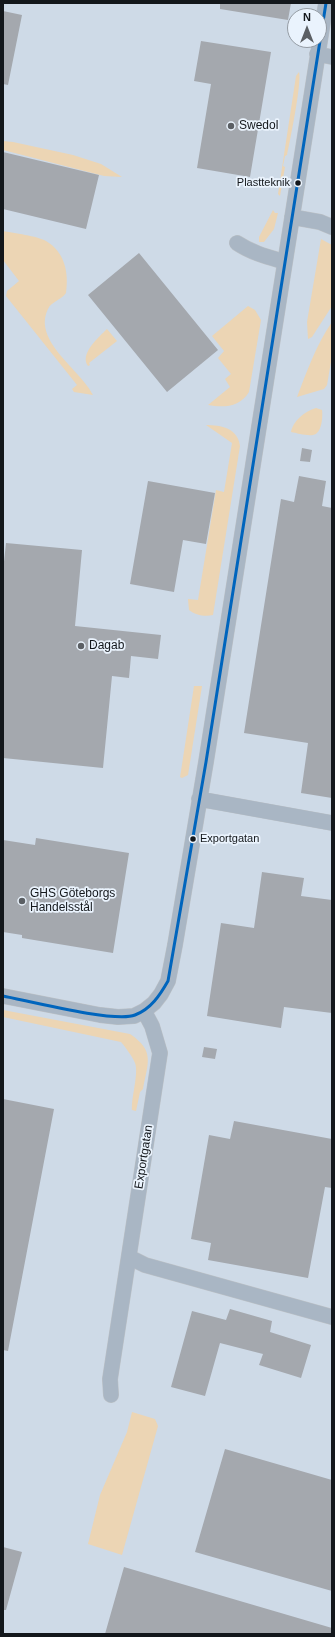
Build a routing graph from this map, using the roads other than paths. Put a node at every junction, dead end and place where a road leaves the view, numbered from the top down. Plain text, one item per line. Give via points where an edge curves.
1 (326, 3) edge
2 (325, 55) edge
3 (292, 217) junction
4 (332, 227) edge
5 (237, 243) dead end
6 (285, 262) junction
7 (199, 798) junction
8 (332, 822) edge
9 (3, 996) edge
10 (144, 1011) junction
11 (129, 1257) junction
12 (332, 1317) edge
13 (110, 1395) dead end

1 - 2 street
2 - 3 street
3 - 4 street
3 - 6 street
5 - 6 street
6 - 7 street
7 - 8 street
7 - 10 street via 168,981 158,998
9 - 10 street via 118,1018 134,1016
10 - 11 street, Exportgatan via 152,1026 160,1053
11 - 12 street via 145,1265
11 - 13 street, Exportgatan via 110,1379

